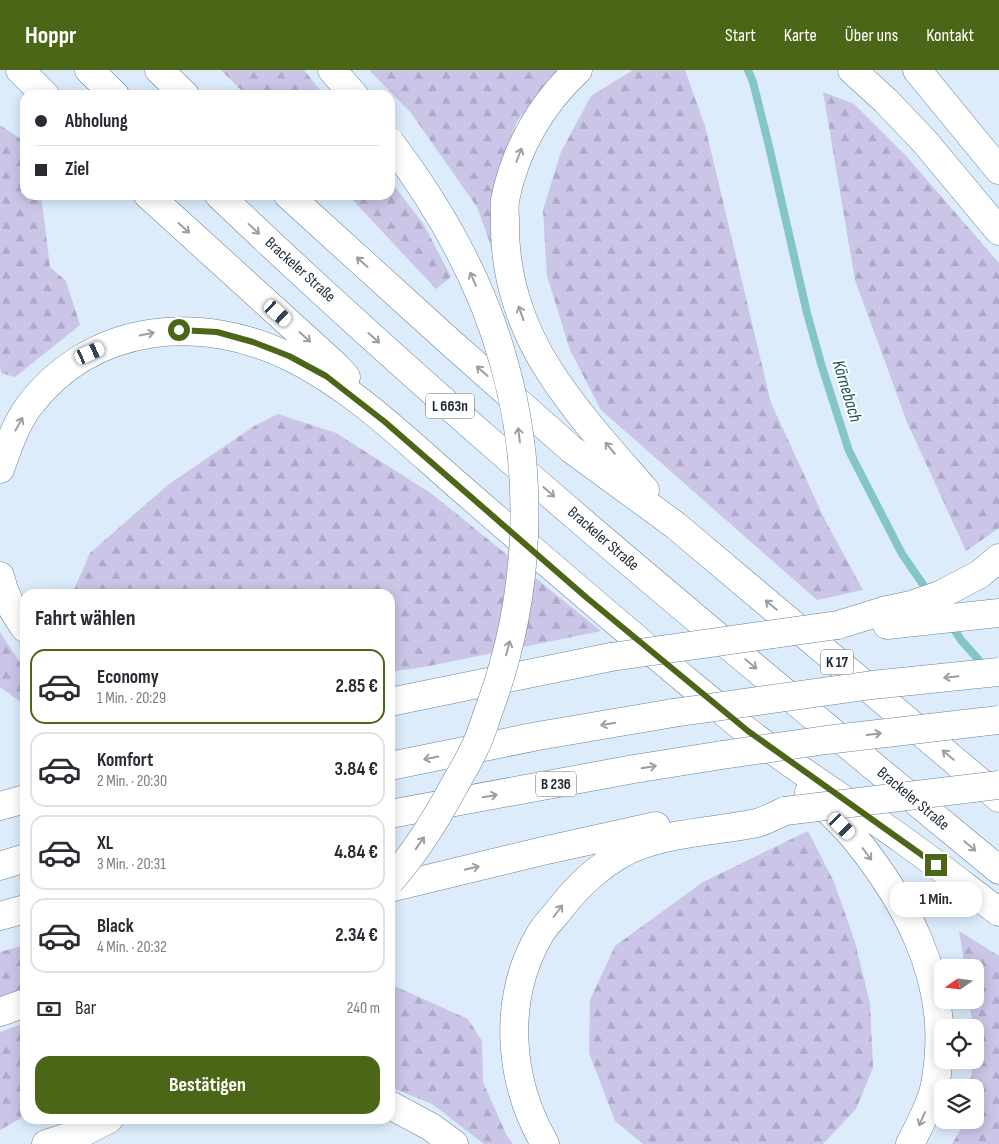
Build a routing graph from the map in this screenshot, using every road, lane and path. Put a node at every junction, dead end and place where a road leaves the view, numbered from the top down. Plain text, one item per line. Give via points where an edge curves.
1 (20, 70) edge
2 (89, 70) edge
3 (159, 70) edge
4 (332, 70) edge
5 (578, 70) edge
6 (852, 70) edge
7 (918, 71) edge
8 (40, 90) edge
9 (110, 90) edge
10 (180, 90) edge
11 (350, 90) edge
12 (395, 149) edge
13 (999, 170) edge
14 (154, 200) edge
15 (223, 200) edge
16 (294, 200) edge
17 (999, 231) edge
18 (385, 422) junction
19 (0, 469) edge
20 (675, 525) junction
21 (990, 566) edge
22 (0, 576) edge
23 (999, 613) edge
24 (20, 620) edge
25 (838, 625) junction
26 (999, 672) edge
27 (395, 701) edge
28 (999, 720) edge
29 (748, 731) junction
30 (395, 765) edge
31 (999, 785) edge
32 (999, 798) edge
33 (20, 800) edge
34 (0, 806) edge
35 (786, 811) junction
36 (395, 813) edge
37 (20, 860) edge
38 (0, 866) edge
39 (999, 870) edge
40 (395, 875) edge
41 (395, 887) edge
42 (20, 910) edge
43 (999, 912) edge
44 (0, 916) edge
45 (20, 1005) edge
46 (0, 1012) edge
47 (395, 1108) edge
48 (58, 1124) edge
49 (99, 1124) edge
50 (24, 1144) edge
51 (46, 1144) edge
52 (454, 1144) edge
53 (545, 1144) edge
54 (910, 1144) edge

1 - 8 highway
2 - 9 highway
3 - 10 highway
4 - 11 highway
20 -> 5 highway via 549,371 529,335 512,287 505,245 505,201 516,163 537,118 554,94
6 - 17 highway via 886,100 925,142
7 - 13 highway
40 -> 12 highway, bridge via 444,806 476,745 498,684 514,625 524,558 524,487 519,430 504,362 469,269 428,194
14 -> 18 highway via 335,365
15 -> 39 highway, Brackeler Straße / L 663n via 422,382 686,611
20 -> 16 highway, L 663n via 571,449
19 -> 18 highway via 12,436 28,408 67,369 90,353 118,341 166,330 217,332 289,356 326,376
18 - 29 highway via 587,598
32 -> 20 highway, K 17
21 - 25 highway via 940,595
22 - 24 highway via 2,587
23 - 25 highway via 885,625
25 - 27 highway, bridge via 611,657
26 -> 30 highway, bridge via 872,685 673,713
36 -> 28 highway, B 236, bridge via 722,755
29 - 43 highway
29 -> 54 highway via 856,839 891,887 921,945 938,1008 938,1068 932,1095
31 - 35 highway, bridge
33 - 34 highway
41 -> 35 highway via 653,827 756,809
53 -> 35 highway via 522,1095 515,1047 515,1007 519,989 541,932 586,880 637,846 760,822
37 - 38 highway
42 - 44 highway
45 - 46 highway
47 - 52 highway
48 - 50 highway
49 - 51 highway

